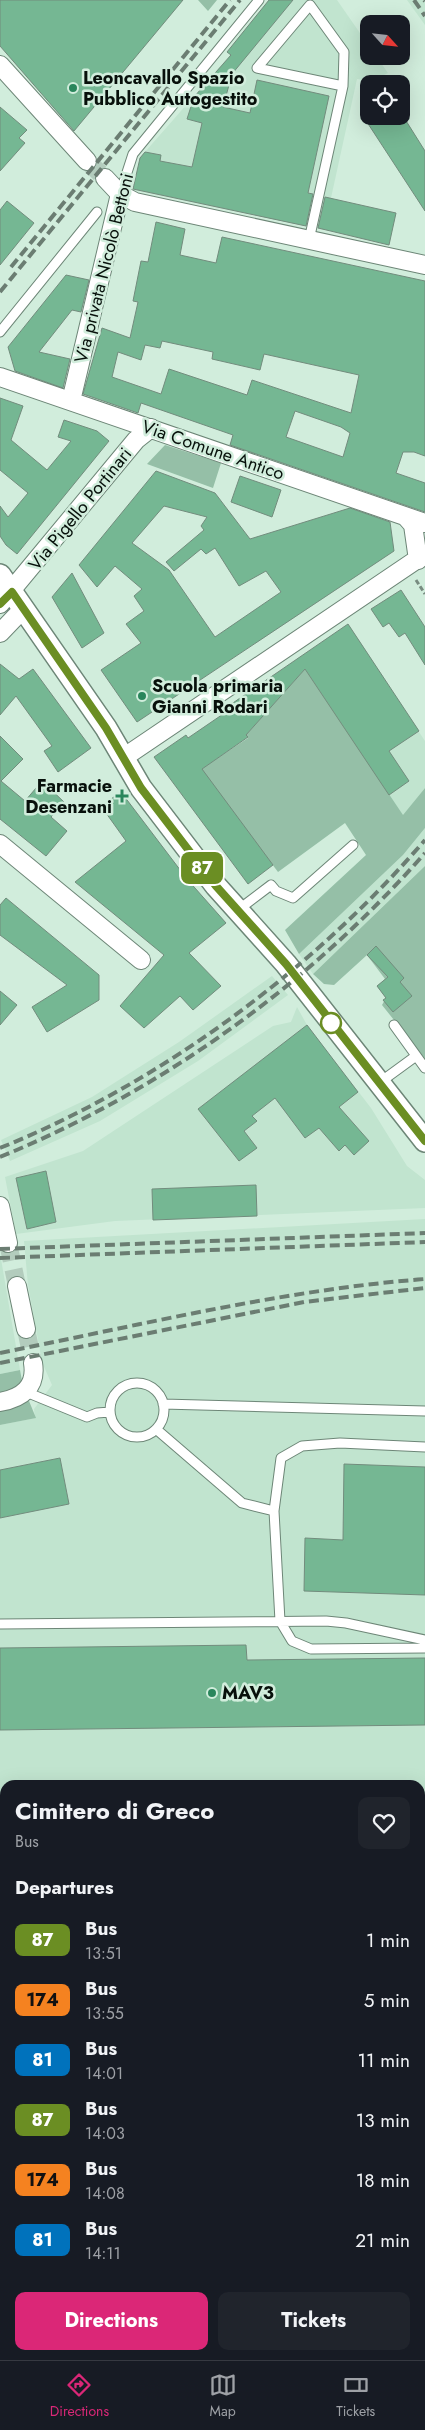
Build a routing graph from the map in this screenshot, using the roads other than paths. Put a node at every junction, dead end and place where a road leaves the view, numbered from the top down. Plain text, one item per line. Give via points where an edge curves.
1 (259, 0) edge
2 (0, 65) edge
3 (343, 86) junction
4 (87, 161) tunnel mouth
5 (105, 178) tunnel mouth
6 (120, 194) junction
7 (97, 212) dead end
8 (308, 240) junction
9 (425, 264) edge
10 (0, 332) edge
11 (0, 378) edge
12 (71, 401) junction
13 (151, 428) junction
14 (406, 517) junction
15 (425, 524) edge
16 (421, 557) edge
17 (9, 595) edge
18 (0, 633) edge
19 (123, 758) junction
20 (0, 844) edge
21 (353, 845) dead end
22 (238, 910) junction
23 (141, 960) dead end
24 (394, 1025) dead end
25 (416, 1056) junction
26 (425, 1068) edge
27 (379, 1084) junction
28 (425, 1141) edge
29 (0, 1206) edge
30 (8, 1243) tunnel mouth
31 (16, 1286) tunnel mouth
32 (26, 1329) tunnel mouth
33 (32, 1363) tunnel mouth
34 (26, 1392) junction
35 (0, 1402) edge
36 (163, 1404) junction
37 (425, 1411) edge
38 (110, 1412) junction
39 (156, 1429) junction
40 (425, 1447) edge
41 (274, 1512) junction
42 (280, 1620) junction
43 (0, 1624) edge
44 (425, 1640) edge
45 (425, 1648) edge

1 - 6 lane, Via privata Nicolò Bettoni via 133,154
2 - 4 street
3 - 3 lane via 344,52 310,5 257,68
3 - 8 lane
5 - 6 street
6 - 8 street via 135,202
6 - 12 street, Via privata Nicolò Bettoni
7 - 10 lane
8 - 9 street
11 - 12 street, Via Comune Antico
12 - 13 street, Via Comune Antico
13 - 14 street, Via Comune Antico
13 - 17 street, Via Pigello Portinari via 136,440
14 - 15 street, Via Comune Antico
14 - 16 street via 414,531
16 - 19 street
17 - 18 street, Via Pigello Portinari
17 - 19 street
19 - 22 street via 141,788
20 - 23 street
21 - 22 lane via 293,898 276,891 271,885
22 - 27 street via 286,964
24 - 25 lane
25 - 26 lane
25 - 27 lane
27 - 28 street
29 - 30 street
31 - 32 street
33 - 34 street via 33,1378
34 - 35 street
34 - 38 lane via 86,1417
36 - 37 lane
36 - 38 lane via 154,1389 137,1383 115,1395
36 - 39 lane via 161,1422
38 - 39 lane via 112,1421 124,1434 141,1437
39 - 41 lane via 242,1504
40 - 41 lane via 340,1443 302,1446 281,1458
41 - 42 lane
42 - 43 lane
42 - 44 lane via 346,1622
42 - 45 lane via 292,1640 311,1649

